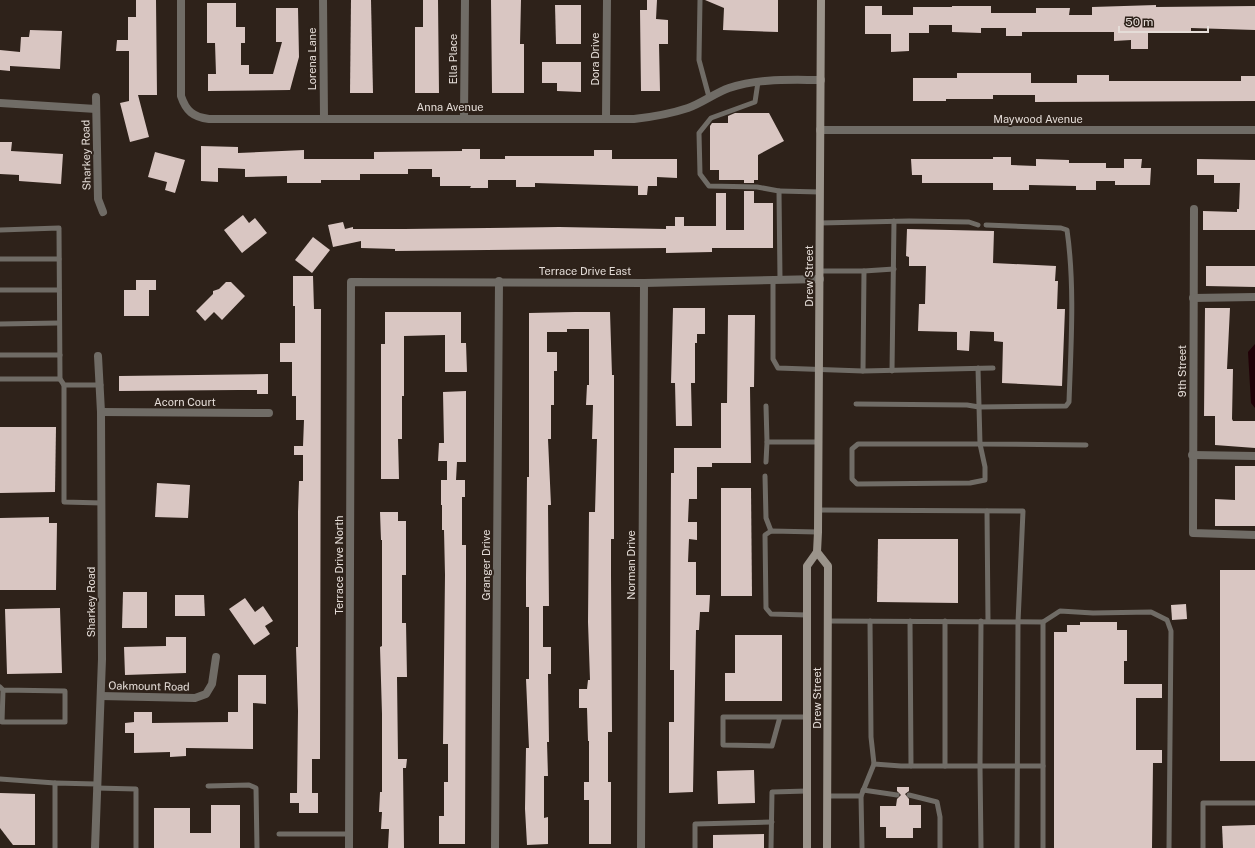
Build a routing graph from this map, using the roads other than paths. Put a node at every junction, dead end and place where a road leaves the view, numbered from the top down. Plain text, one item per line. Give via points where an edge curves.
1 (181, 0) edge
2 (323, 0) edge
3 (464, 0) edge
4 (607, 0) edge
5 (700, 0) edge
6 (821, 0) edge
7 (821, 80) junction
8 (758, 82) junction
9 (96, 97) dead end
10 (709, 97) junction
11 (0, 104) edge
12 (96, 109) junction
13 (324, 118) junction
14 (464, 118) junction
15 (606, 118) junction
16 (820, 130) junction
17 (1255, 130) edge
18 (779, 191) junction
19 (820, 192) junction
20 (1194, 209) dead end
21 (103, 212) dead end
22 (894, 221) junction
23 (820, 223) junction
24 (978, 225) dead end
25 (986, 225) dead end
26 (0, 230) edge
27 (0, 259) edge
28 (59, 259) junction
29 (894, 268) junction
30 (864, 271) junction
31 (820, 275) junction
32 (776, 280) junction
33 (499, 281) junction
34 (351, 282) joint
35 (644, 283) junction
36 (0, 290) edge
37 (59, 290) junction
38 (1255, 297) edge
39 (1193, 298) junction
40 (59, 323) junction
41 (0, 324) edge
42 (60, 354) junction
43 (0, 355) edge
44 (98, 356) dead end
45 (978, 368) junction
46 (993, 368) dead end
47 (892, 370) junction
48 (819, 371) junction
49 (862, 371) junction
50 (60, 379) junction
51 (0, 380) edge
52 (64, 386) junction
53 (101, 386) junction
54 (856, 404) dead end
55 (766, 406) dead end
56 (979, 407) junction
57 (101, 412) junction
58 (269, 413) dead end
59 (767, 442) junction
60 (819, 442) junction
61 (980, 444) junction
62 (1086, 445) dead end
63 (1192, 455) junction
64 (1255, 456) edge
65 (766, 462) dead end
66 (765, 476) dead end
67 (102, 503) junction
68 (818, 510) junction
69 (987, 511) junction
70 (771, 532) junction
71 (818, 532) junction
72 (1255, 535) edge
73 (817, 552) junction
74 (807, 615) junction
75 (828, 621) junction
76 (870, 621) junction
77 (910, 621) junction
78 (945, 621) junction
79 (981, 621) junction
80 (988, 621) junction
81 (1018, 622) junction
82 (1043, 622) junction
83 (216, 657) dead end
84 (1, 688) edge
85 (101, 696) junction
86 (780, 717) junction
87 (807, 717) junction
88 (1, 722) edge
89 (874, 764) junction
90 (911, 766) junction
91 (945, 766) junction
92 (980, 766) junction
93 (1017, 766) junction
94 (1043, 766) junction
95 (0, 779) edge
96 (55, 783) junction
97 (96, 786) junction
98 (208, 786) dead end
99 (863, 790) junction
100 (807, 791) junction
101 (897, 795) dead end
102 (827, 796) junction
103 (861, 796) junction
104 (909, 796) dead end
105 (1255, 803) edge
106 (772, 822) junction
107 (279, 834) dead end
108 (349, 834) junction
109 (55, 848) edge
110 (94, 848) edge
111 (136, 848) edge
112 (257, 848) edge
113 (349, 848) edge
114 (494, 848) edge
115 (641, 848) edge
116 (695, 848) edge
117 (771, 848) edge
118 (807, 848) edge
119 (827, 848) edge
120 (862, 848) edge
121 (940, 848) edge
122 (981, 848) edge
123 (1016, 848) edge
124 (1043, 848) edge
125 (1169, 848) edge
126 (1203, 848) edge

1 - 13 street, Anna Avenue via 181,96 190,113 199,118 209,119
2 - 13 street, Lorena Lane
3 - 14 street, Ella Place
4 - 15 street, Dora Drive
5 - 10 lane via 699,60
6 - 7 main road, Drew Street
7 - 8 street, Anna Avenue
7 - 16 main road, Drew Street
8 - 10 street, Anna Avenue via 728,88
8 - 18 lane via 755,102 711,118 699,133 700,174 709,186 757,187
9 - 12 street, Sharkey Road
10 - 15 street, Anna Avenue via 689,108 658,116 634,119
11 - 12 street
12 - 21 street, Sharkey Road via 98,199
13 - 14 street, Anna Avenue
14 - 15 street, Anna Avenue
16 - 17 street, Maywood Avenue
16 - 19 main road, Drew Street
18 - 19 lane
18 - 32 lane
19 - 23 main road, Drew Street
20 - 39 street, 9th Street
22 - 23 lane
22 - 24 lane via 968,222
22 - 29 lane
23 - 31 main road, Drew Street
25 - 56 lane via 1067,230 1070,246 1071,331 1069,402 1066,406
26 - 28 lane via 59,228
27 - 28 lane
28 - 37 lane
29 - 30 lane
29 - 47 lane
30 - 31 lane
30 - 49 lane
31 - 32 street, Terrace Drive East
31 - 48 main road, Drew Street
32 - 35 street, Terrace Drive East
32 - 48 lane via 773,359 775,366 782,369
33 - 34 street, Terrace Drive East
33 - 35 street, Terrace Drive East
33 - 114 street, Granger Drive
34 - 108 street, Terrace Drive North
35 - 115 street, Norman Drive
36 - 37 lane
37 - 40 lane
38 - 39 street
39 - 63 street, 9th Street
40 - 41 lane
40 - 42 lane
42 - 43 lane
42 - 50 lane
44 - 53 street, Sharkey Road
45 - 46 lane
45 - 47 lane
45 - 56 lane
47 - 49 lane
48 - 49 lane
48 - 60 main road, Drew Street
50 - 51 lane
50 - 52 lane
52 - 53 lane
52 - 67 lane via 64,502
53 - 57 street, Sharkey Road
54 - 56 lane
55 - 59 lane
56 - 61 lane
57 - 58 street, Acorn Court
57 - 67 street, Sharkey Road
59 - 60 lane
59 - 65 lane
60 - 68 main road, Drew Street
61 - 61 lane via 985,480 970,484 857,484 852,479 852,449 858,444
61 - 62 lane
63 - 64 street
63 - 72 street, 9th Street via 1193,533
66 - 70 lane via 766,518
67 - 85 street, Sharkey Road
68 - 69 lane
68 - 71 main road, Drew Street
69 - 80 lane
69 - 81 lane via 1023,511
70 - 71 lane
70 - 74 lane via 765,535 766,608 771,614
71 - 73 main road, Drew Street
73 - 74 main road, Drew Street via 807,566
73 - 75 main road, Drew Street via 828,566
74 - 87 main road, Drew Street
75 - 76 lane
75 - 102 main road, Drew Street
76 - 77 lane
76 - 89 lane via 871,737
77 - 78 lane
77 - 90 lane
78 - 79 lane
78 - 91 lane
79 - 80 lane
79 - 92 lane
80 - 81 lane
81 - 82 lane
81 - 93 lane
82 - 94 lane
82 - 125 lane via 1060,611 1151,612 1167,620 1171,631
83 - 85 street, Oakmount Road via 212,684 206,694 195,698
84 - 88 lane
84 - 88 lane via 65,691 65,722
85 - 97 street, Sharkey Road
86 - 86 lane via 724,717 723,745 772,746
86 - 87 lane
87 - 100 main road, Drew Street
89 - 90 lane
89 - 99 lane
90 - 91 lane
91 - 92 lane
92 - 93 lane
92 - 122 lane
93 - 94 lane
93 - 123 lane
94 - 124 lane
95 - 96 lane
96 - 97 lane
96 - 109 lane
97 - 110 street, Sharkey Road
97 - 111 lane via 136,789
98 - 112 lane via 249,785 256,788
99 - 101 lane
99 - 103 lane
100 - 106 lane via 772,792
100 - 118 main road, Drew Street
102 - 103 lane
102 - 119 main road, Drew Street
103 - 120 lane
104 - 121 lane via 937,802
105 - 126 lane via 1203,803
106 - 116 lane via 694,824
106 - 117 lane
107 - 108 lane
108 - 113 street, Terrace Drive North

